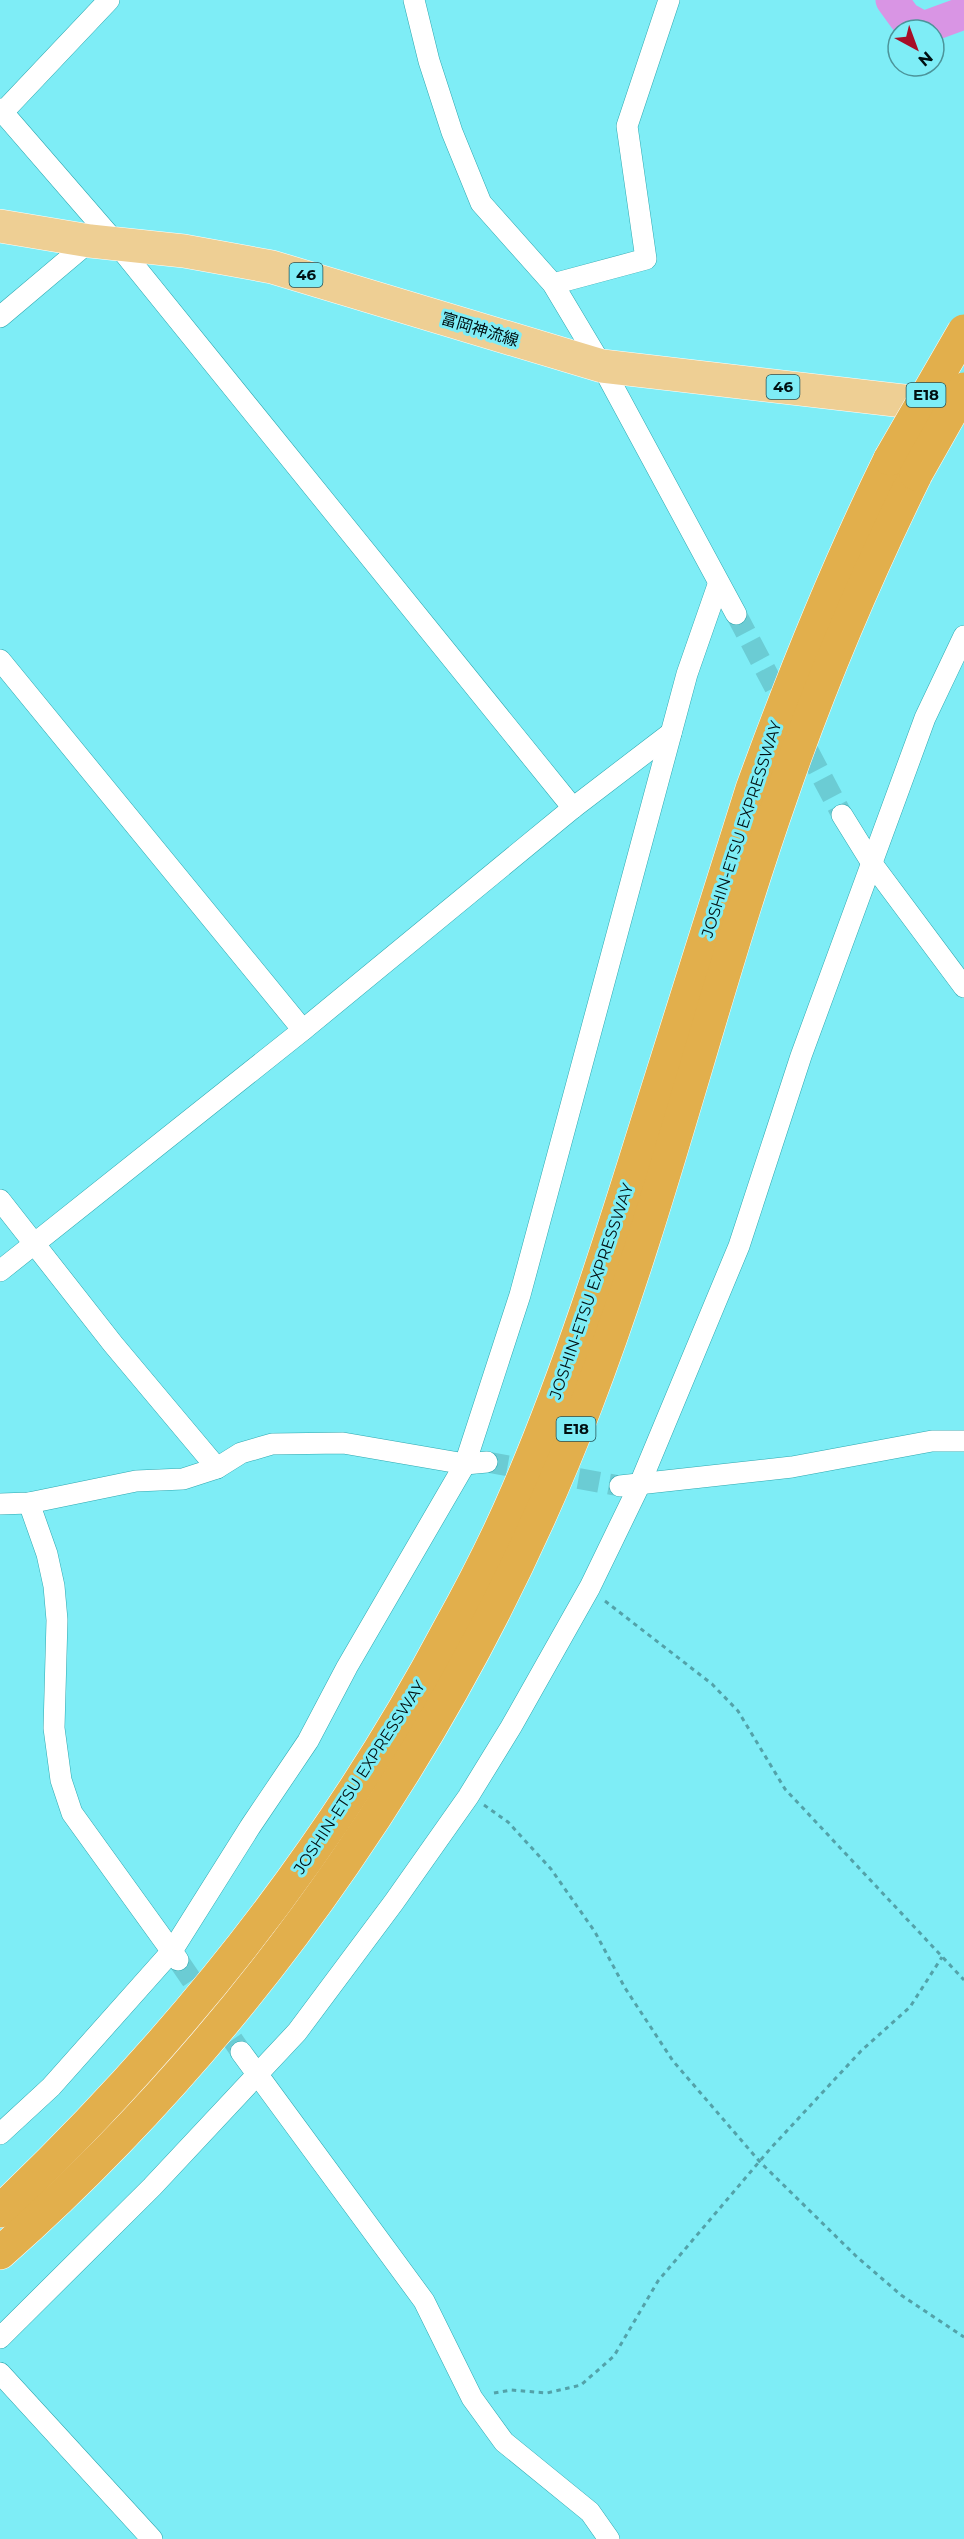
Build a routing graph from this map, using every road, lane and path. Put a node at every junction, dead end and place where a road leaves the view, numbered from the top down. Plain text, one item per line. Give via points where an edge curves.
1 (110, 0) edge
2 (414, 0) edge
3 (669, 0) edge
4 (1, 110) edge
5 (0, 225) edge
6 (103, 242) junction
7 (553, 284) junction
8 (0, 317) edge
9 (964, 331) edge
10 (602, 366) junction
11 (964, 389) edge
12 (964, 408) edge
13 (903, 467) junction
14 (718, 585) junction
15 (736, 614) tunnel mouth
16 (964, 636) edge
17 (0, 660) edge
18 (671, 733) junction
19 (573, 808) junction
20 (842, 815) tunnel mouth
21 (873, 865) junction
22 (964, 987) edge
23 (303, 1030) junction
24 (0, 1200) edge
25 (35, 1243) junction
26 (0, 1271) edge
27 (964, 1441) edge
28 (487, 1462) tunnel mouth
29 (465, 1464) junction
30 (217, 1468) junction
31 (630, 1486) junction
32 (29, 1503) junction
33 (0, 1504) edge
34 (591, 1587) junction
35 (468, 1797) junction
36 (176, 1957) junction
37 (942, 1957) junction
38 (964, 1980) edge
39 (241, 2052) tunnel mouth
40 (258, 2077) junction
41 (0, 2134) edge
42 (760, 2162) junction
43 (0, 2211) edge
44 (0, 2253) edge
45 (964, 2337) edge
46 (0, 2338) edge
47 (0, 2373) edge
48 (472, 2398) junction
49 (152, 2539) edge
50 (609, 2539) edge

1 - 4 street
2 - 7 street via 452,132 481,203
3 - 7 street via 627,126 646,259
4 - 6 street
5 - 6 main road, 富岡神流線 / 46
6 - 8 street
6 - 10 main road, 富岡神流線 / 46 via 184,250 272,267
6 - 19 street
7 - 10 street
9 - 13 highway, JOSHIN-ETSU EXPRESSWAY / E18, bridge
10 - 12 main road, 富岡神流線 / 46
10 - 14 street
11 - 13 highway, JOSHIN-ETSU EXPRESSWAY / E18, bridge
13 - 43 highway, JOSHIN-ETSU EXPRESSWAY / E18 via 819,612 780,711 587,1308 518,1491 476,1579 384,1744 278,1901 132,2079
13 - 44 highway, JOSHIN-ETSU EXPRESSWAY / E18 via 878,552 780,797 620,1313 582,1417 508,1584 458,1677 367,1827 265,1969 144,2110 82,2176
14 - 15 street
14 - 18 street
16 - 21 street via 925,718
17 - 23 street
18 - 19 street
18 - 29 street via 520,1294
19 - 23 street
20 - 21 street
21 - 22 street
21 - 31 street via 801,1056 739,1246
23 - 25 street
24 - 25 street
25 - 26 street
25 - 30 street
27 - 31 street via 932,1441 792,1467
28 - 29 street
29 - 30 street via 343,1443 272,1444 241,1453
29 - 36 street via 308,1741 250,1827
30 - 32 street via 183,1479 136,1481
31 - 34 street
32 - 33 street
32 - 36 street via 54,1587 54,1728 61,1780 72,1813
34 - 35 street
34 - 37 path via 712,1684 738,1711 785,1790
35 - 40 street via 304,2023
35 - 42 path via 497,1812 551,1869 595,1932 625,1988 673,2061
36 - 41 street via 51,2087
37 - 38 path
37 - 42 path via 910,2007 861,2051
39 - 40 street
40 - 46 street
40 - 48 street via 424,2301
42 - 45 path via 857,2257 892,2287
42 - 48 path via 658,2281 614,2356 581,2385 547,2393 511,2390
47 - 49 street
48 - 50 street via 504,2442 590,2511

